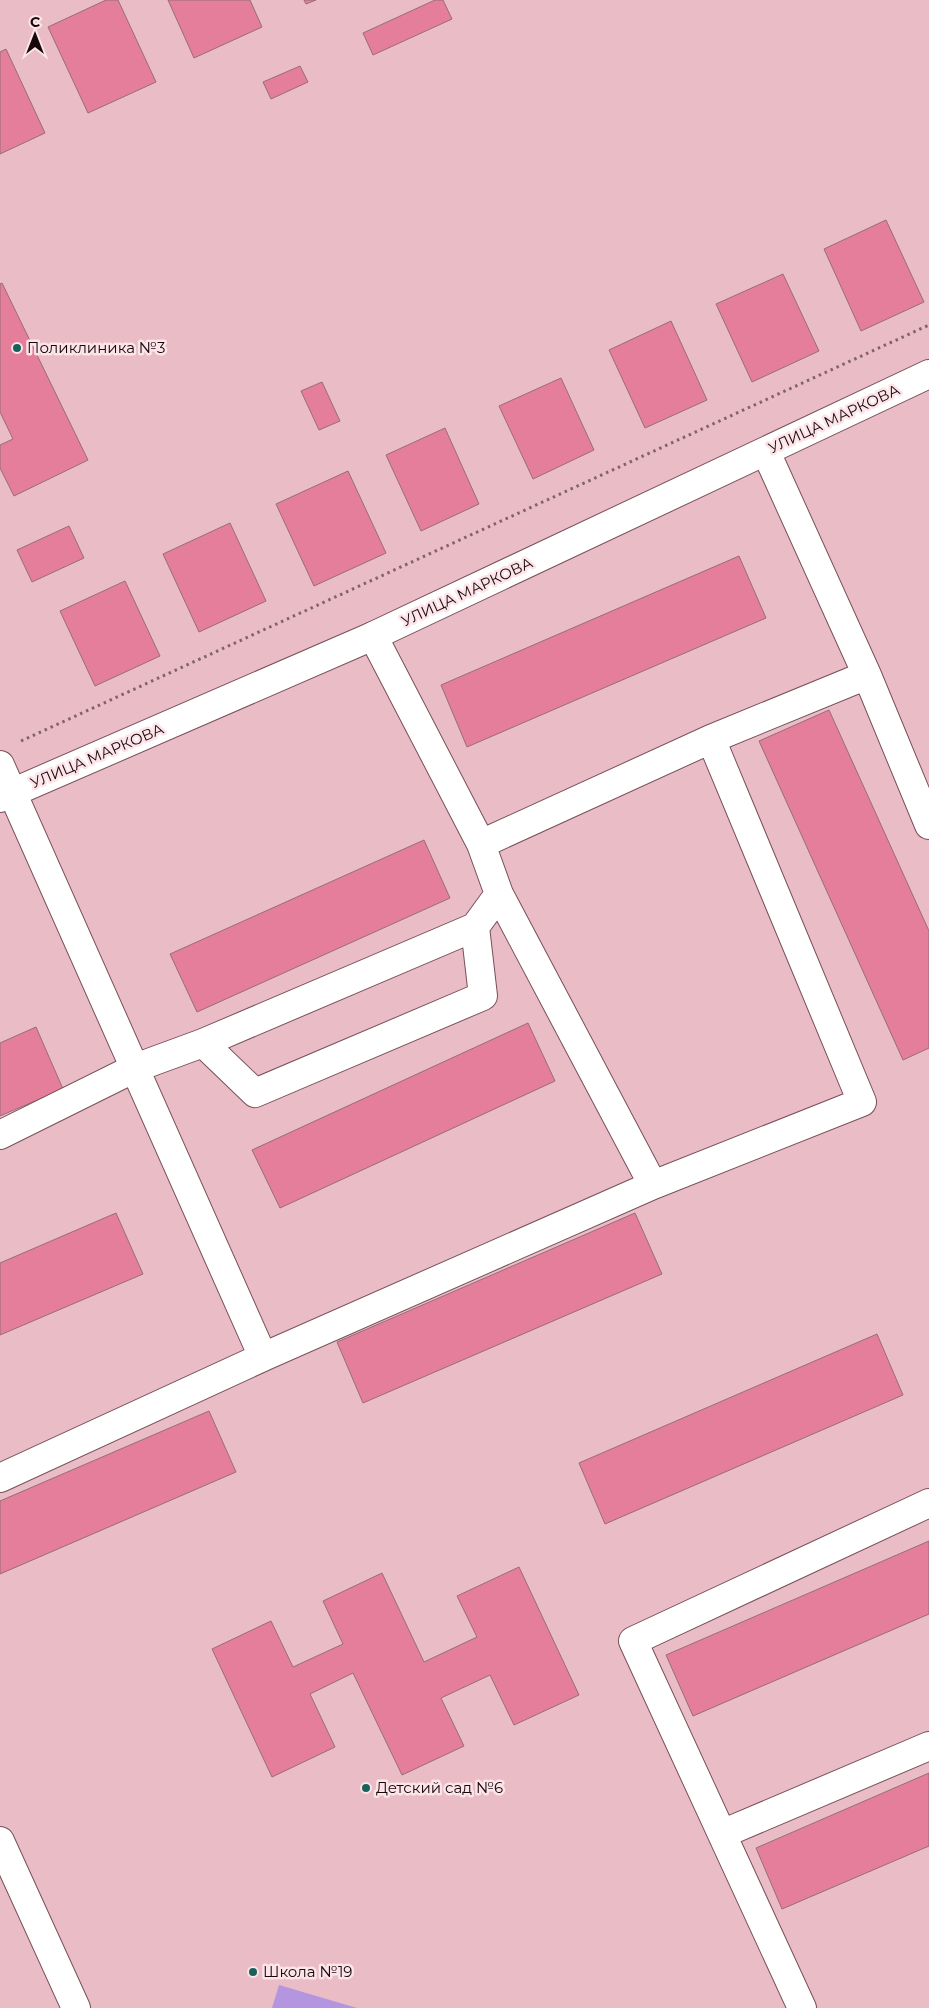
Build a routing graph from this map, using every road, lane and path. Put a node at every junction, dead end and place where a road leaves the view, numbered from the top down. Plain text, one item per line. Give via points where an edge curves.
1 (929, 325) edge
2 (929, 374) edge
3 (766, 452) junction
4 (373, 636) junction
5 (867, 675) junction
6 (711, 739) junction
7 (18, 743) dead end
8 (0, 766) edge
9 (6, 796) edge
10 (929, 825) edge
11 (481, 844) junction
12 (499, 894) junction
13 (475, 927) junction
14 (203, 1043) junction
15 (135, 1068) junction
16 (0, 1135) edge
17 (653, 1185) junction
18 (263, 1357) junction
19 (0, 1478) edge
20 (929, 1503) edge
21 (929, 1746) edge
22 (722, 1834) junction
23 (0, 1842) edge
24 (76, 2008) edge
25 (802, 2008) edge

1 - 7 path
2 - 3 main road, УЛИЦА МАРКОВА
3 - 4 main road, УЛИЦА МАРКОВА
3 - 5 main road
4 - 9 main road, УЛИЦА МАРКОВА
4 - 11 main road
5 - 6 main road
5 - 10 main road
6 - 11 main road
6 - 17 main road via 862,1102
8 - 9 main road
9 - 15 main road
11 - 12 main road
12 - 13 main road
12 - 17 main road
13 - 14 main road
13 - 14 main road via 484,996 254,1093
14 - 15 main road
15 - 16 main road
15 - 18 main road
17 - 18 main road
18 - 19 main road
20 - 22 main road via 633,1641
21 - 22 main road
22 - 25 main road
23 - 24 main road

